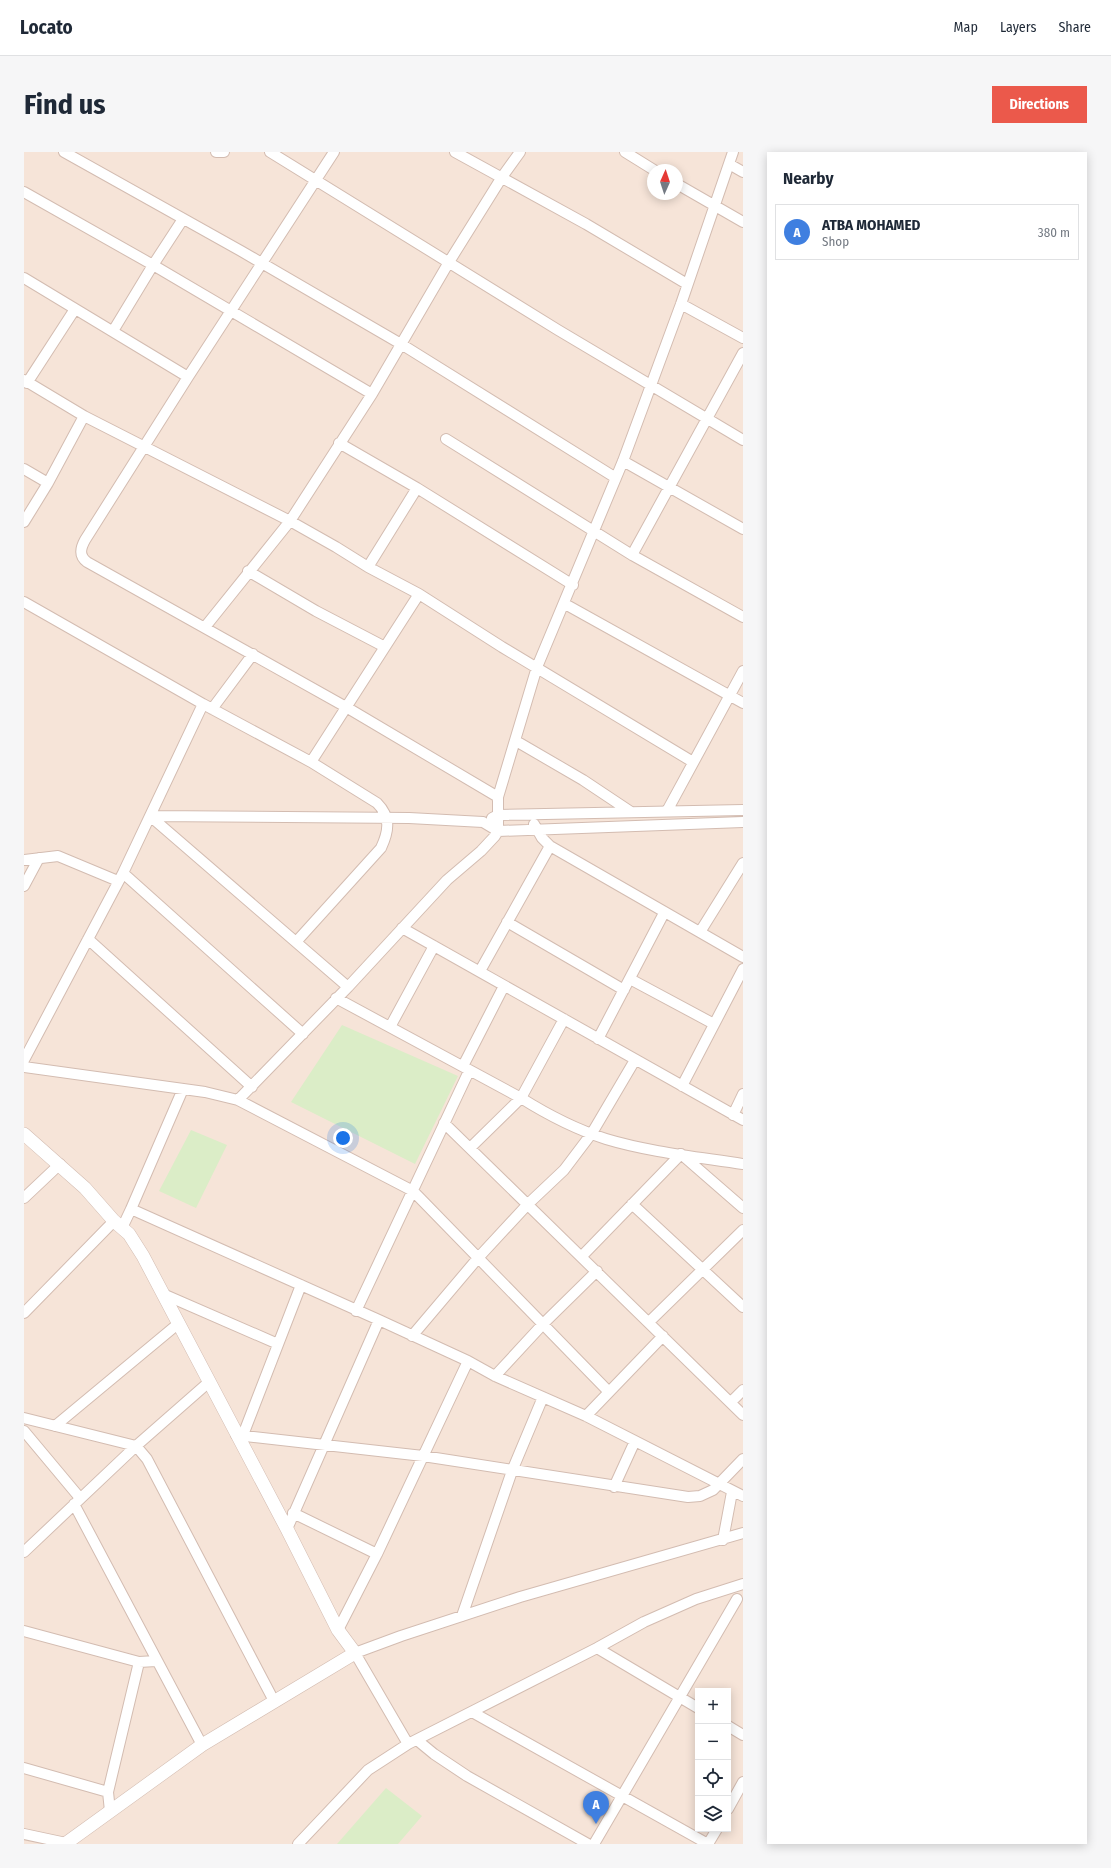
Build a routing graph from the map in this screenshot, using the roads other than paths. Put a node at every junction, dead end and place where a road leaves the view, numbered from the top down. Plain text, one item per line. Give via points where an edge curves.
1 (64, 152) edge
2 (216, 152) edge
3 (224, 152) edge
4 (270, 152) edge
5 (334, 152) edge
6 (455, 152) edge
7 (520, 152) edge
8 (625, 152) edge
9 (733, 152) edge
10 (729, 164) junction
11 (647, 166) edge
12 (743, 172) edge
13 (502, 177) junction
14 (316, 182) junction
15 (683, 188) edge
16 (24, 192) edge
17 (714, 207) junction
18 (183, 218) junction
19 (743, 222) edge
20 (449, 262) junction
21 (263, 264) junction
22 (153, 265) junction
23 (24, 278) edge
24 (687, 284) junction
25 (681, 304) junction
26 (75, 309) junction
27 (230, 311) junction
28 (113, 332) junction
29 (743, 338) edge
30 (401, 344) junction
31 (743, 353) edge
32 (188, 377) junction
33 (26, 381) edge
34 (650, 386) junction
35 (372, 394) junction
36 (84, 416) junction
37 (706, 418) junction
38 (446, 439) dead end
39 (743, 440) edge
40 (339, 443) junction
41 (145, 446) junction
42 (623, 461) junction
43 (24, 469) edge
44 (616, 478) junction
45 (48, 483) junction
46 (669, 487) junction
47 (417, 488) junction
48 (290, 521) junction
49 (24, 522) edge
50 (743, 529) edge
51 (595, 531) junction
52 (632, 555) junction
53 (368, 567) junction
54 (248, 571) junction
55 (573, 585) junction
56 (419, 594) junction
57 (24, 602) edge
58 (565, 604) junction
59 (743, 617) edge
60 (204, 627) junction
61 (385, 647) junction
62 (253, 654) junction
63 (538, 667) junction
64 (743, 671) edge
65 (730, 697) junction
66 (743, 703) edge
67 (208, 707) junction
68 (346, 707) junction
69 (516, 741) junction
70 (311, 762) junction
71 (693, 762) junction
72 (498, 798) junction
73 (743, 810) edge
74 (668, 811) junction
75 (631, 812) junction
76 (528, 814) junction
77 (498, 815) junction
78 (150, 816) junction
79 (387, 818) junction
80 (483, 822) junction
81 (743, 822) edge
82 (537, 830) junction
83 (498, 831) junction
84 (550, 846) junction
85 (39, 858) junction
86 (24, 860) edge
87 (743, 863) edge
88 (120, 877) junction
89 (24, 886) edge
90 (664, 913) junction
91 (507, 922) junction
92 (402, 928) junction
93 (700, 932) junction
94 (88, 939) junction
95 (296, 942) junction
96 (434, 946) junction
97 (743, 957) edge
98 (743, 969) edge
99 (480, 971) junction
100 (630, 979) junction
101 (504, 986) junction
102 (348, 987) junction
103 (624, 990) junction
104 (336, 998) junction
105 (564, 1019) junction
106 (714, 1024) junction
107 (390, 1027) junction
108 (303, 1034) junction
109 (598, 1039) junction
110 (24, 1060) edge
111 (635, 1060) junction
112 (24, 1067) edge
113 (466, 1069) junction
114 (682, 1086) junction
115 (252, 1087) junction
116 (184, 1089) junction
117 (743, 1094) edge
118 (521, 1098) junction
119 (238, 1100) junction
120 (733, 1115) junction
121 (743, 1120) edge
122 (444, 1123) junction
123 (592, 1133) junction
124 (24, 1134) edge
125 (470, 1148) junction
126 (681, 1154) junction
127 (60, 1164) junction
128 (743, 1164) edge
129 (413, 1192) junction
130 (24, 1198) edge
131 (528, 1204) junction
132 (632, 1204) junction
133 (743, 1208) edge
134 (131, 1209) junction
135 (118, 1224) junction
136 (743, 1230) edge
137 (582, 1256) junction
138 (478, 1258) junction
139 (703, 1268) junction
140 (597, 1271) junction
141 (301, 1285) junction
142 (163, 1294) junction
143 (743, 1307) edge
144 (356, 1311) junction
145 (24, 1313) edge
146 (379, 1320) junction
147 (649, 1322) junction
148 (178, 1323) junction
149 (543, 1324) junction
150 (412, 1336) junction
151 (663, 1336) junction
152 (278, 1344) junction
153 (468, 1361) junction
154 (495, 1376) junction
155 (209, 1382) junction
156 (743, 1390) edge
157 (609, 1392) junction
158 (543, 1397) junction
159 (730, 1402) junction
160 (743, 1415) edge
161 (586, 1416) junction
162 (24, 1418) edge
163 (55, 1426) junction
164 (24, 1431) edge
165 (240, 1435) junction
166 (635, 1441) junction
167 (324, 1444) junction
168 (136, 1446) junction
169 (423, 1456) junction
170 (743, 1458) edge
171 (512, 1471) junction
172 (718, 1484) junction
173 (614, 1487) junction
174 (732, 1492) junction
175 (743, 1496) edge
176 (77, 1501) junction
177 (293, 1513) junction
178 (287, 1528) junction
179 (743, 1533) edge
180 (723, 1540) junction
181 (24, 1552) edge
182 (377, 1554) junction
183 (743, 1584) edge
184 (723, 1591) junction
185 (740, 1601) edge
186 (462, 1616) junction
187 (338, 1630) junction
188 (24, 1631) edge
189 (597, 1648) junction
190 (355, 1653) junction
191 (156, 1661) junction
192 (139, 1662) junction
193 (680, 1697) junction
194 (274, 1701) junction
195 (695, 1706) edge
196 (472, 1712) junction
197 (731, 1728) edge
198 (743, 1735) edge
199 (412, 1742) junction
200 (202, 1745) junction
201 (24, 1768) edge
202 (743, 1782) edge
203 (108, 1792) junction
204 (622, 1796) junction
205 (731, 1804) edge
206 (110, 1811) junction
207 (714, 1832) edge
208 (24, 1834) edge
209 (65, 1844) edge
210 (298, 1844) edge
211 (588, 1844) edge
212 (594, 1844) edge
213 (708, 1844) edge

1 - 18 street
2 - 3 street
4 - 14 street
5 - 14 street
6 - 13 street
7 - 13 street
8 - 11 street
9 - 10 street
10 - 12 street
10 - 17 street
13 - 20 street
13 - 24 street
14 - 20 street
14 - 21 street
15 - 17 street
16 - 22 street
17 - 19 street
17 - 24 street
18 - 21 street
18 - 22 street
20 - 30 street
20 - 34 street
21 - 27 street
21 - 30 street
22 - 27 street
22 - 28 street
23 - 26 street
24 - 25 street
25 - 29 street
25 - 34 street
26 - 28 street
26 - 33 street
27 - 32 street
27 - 35 street
28 - 32 street
30 - 35 street
30 - 44 street
31 - 37 street
32 - 41 street
33 - 36 street
34 - 37 street
34 - 42 street
35 - 40 street
36 - 41 street
36 - 45 street
37 - 39 street
37 - 46 street
38 - 51 street
40 - 47 street
40 - 48 street
41 - 48 street
41 - 60 street via 85,540 82,558
42 - 44 street
42 - 46 street
43 - 45 street
44 - 51 street
45 - 49 street
46 - 50 street
46 - 52 street
47 - 53 street
47 - 55 street
48 - 53 street
48 - 54 street
51 - 52 street
51 - 55 street
52 - 59 street
53 - 56 street
54 - 60 street
54 - 61 street
55 - 58 street
56 - 61 street
56 - 63 street
57 - 67 street
58 - 63 street
58 - 65 street
60 - 62 street
61 - 68 street
62 - 67 street
62 - 68 street
63 - 69 street
63 - 71 street
64 - 65 street
65 - 66 street
65 - 71 street
67 - 70 street
67 - 78 street
68 - 70 street
68 - 72 street
69 - 72 street
69 - 75 street via 583,780
70 - 79 street via 377,803
71 - 74 street
72 - 77 street
73 - 74 street
74 - 75 street
75 - 76 street
76 - 77 street
76 - 82 street
77 - 80 street
77 - 83 street
78 - 79 street
78 - 88 street
78 - 95 street
79 - 80 street
79 - 95 street via 388,835 381,848
80 - 83 street
81 - 82 street
82 - 83 street
82 - 84 street
83 - 92 street via 491,841 447,880
84 - 90 street
84 - 91 street
85 - 86 street
85 - 88 street via 64,857
85 - 89 street
87 - 93 street
88 - 94 street
88 - 108 street
90 - 93 street
90 - 100 street
91 - 99 street
91 - 103 street
92 - 96 street
92 - 102 street
93 - 97 street
94 - 110 street
94 - 115 street
95 - 102 street
96 - 99 street
96 - 107 street
98 - 106 street
99 - 101 street
100 - 103 street
100 - 106 street
101 - 105 street
101 - 113 street
102 - 104 street
103 - 109 street
104 - 107 street
104 - 108 street
105 - 109 street
105 - 118 street
106 - 114 street
107 - 113 street
108 - 115 street
109 - 111 street
111 - 114 street
111 - 123 street
112 - 116 street
113 - 118 street
113 - 122 street
114 - 120 street
115 - 119 street
116 - 119 street
116 - 134 street
117 - 120 street
118 - 123 street via 550,1116
118 - 125 street
119 - 129 street
120 - 121 street
122 - 125 street
122 - 129 street
123 - 126 street via 606,1139
123 - 131 street via 564,1170
124 - 127 street
125 - 131 street
126 - 128 street
126 - 132 street
126 - 133 street
127 - 130 street
127 - 135 street
129 - 138 street
129 - 144 street
131 - 137 street
131 - 138 street
132 - 137 street
132 - 139 street
134 - 135 street
134 - 141 street
135 - 142 street via 143,1256
135 - 145 street
136 - 139 street
137 - 140 street
138 - 149 street
138 - 150 street
139 - 143 street
139 - 147 street
140 - 147 street
140 - 149 street
141 - 144 street
141 - 152 street
142 - 148 street
142 - 152 street
144 - 146 street
146 - 150 street
146 - 167 street
147 - 151 street
148 - 155 street
148 - 163 street
149 - 154 street
149 - 157 street
150 - 153 street
151 - 157 street
151 - 159 street
152 - 165 street
153 - 154 street
153 - 169 street
154 - 158 street
155 - 165 street
155 - 168 street
156 - 159 street
157 - 161 street
158 - 161 street
158 - 171 street
159 - 160 street
161 - 166 street
162 - 163 street
163 - 168 street
164 - 176 street
165 - 167 street
165 - 178 street
166 - 172 street
166 - 173 street
167 - 169 street
167 - 177 street
168 - 176 street
168 - 194 street via 147,1459 171,1502
169 - 171 street
169 - 182 street
170 - 172 street
171 - 173 street
171 - 186 street
172 - 173 street via 709,1493 688,1497
172 - 174 street
174 - 175 street
174 - 180 street
176 - 181 street
176 - 191 street
177 - 178 street
177 - 182 street
178 - 187 street
179 - 180 street
180 - 186 street via 615,1568
182 - 187 street
183 - 184 street
184 - 185 street
184 - 189 street via 696,1599 644,1622
185 - 193 street
186 - 190 street
187 - 190 street
188 - 192 street
189 - 193 street
189 - 196 street
190 - 194 street
190 - 199 street
191 - 192 street
191 - 200 street
192 - 203 street
193 - 195 street
193 - 204 street
194 - 200 street
196 - 199 street
196 - 204 street
197 - 198 street
199 - 210 street via 368,1770
199 - 211 street
200 - 206 street
201 - 203 street
202 - 205 street
203 - 206 street
204 - 212 street
204 - 213 street
206 - 209 street
207 - 213 street
208 - 209 street

